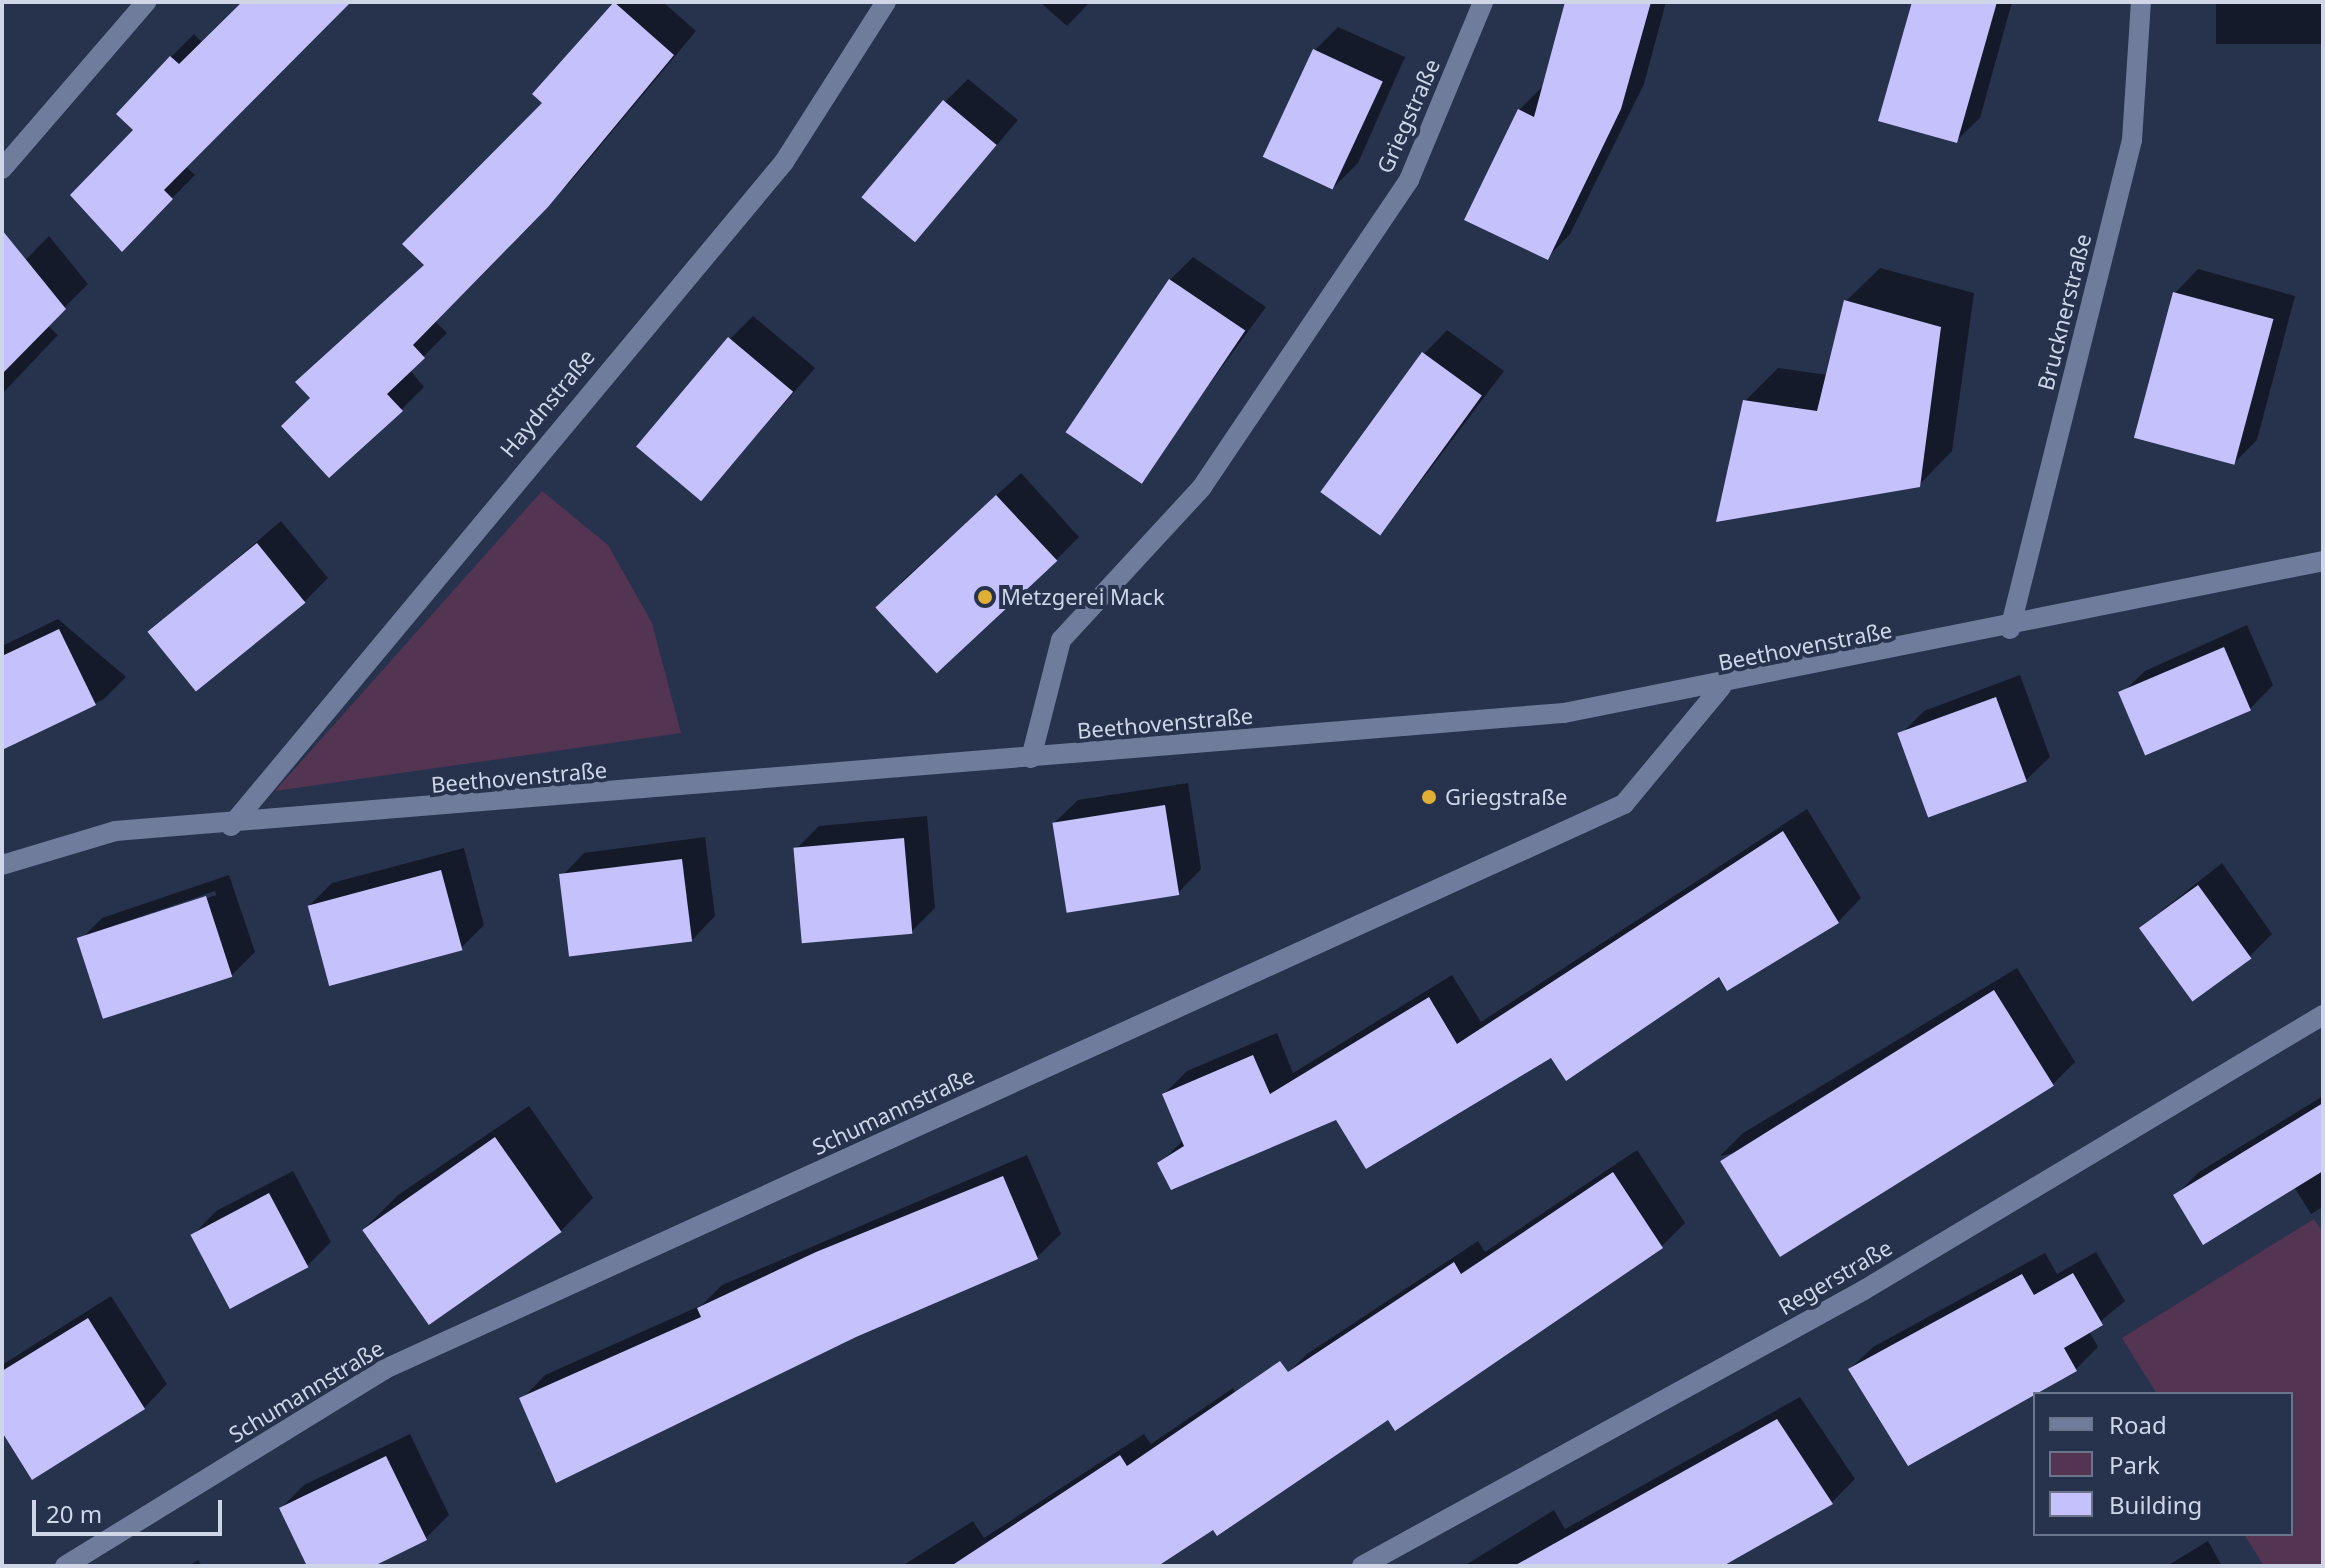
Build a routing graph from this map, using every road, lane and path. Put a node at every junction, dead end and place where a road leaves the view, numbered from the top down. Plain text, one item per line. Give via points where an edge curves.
1 (146, 2) edge
2 (886, 2) edge
3 (1483, 2) edge
4 (2141, 2) edge
5 (2, 169) edge
6 (2323, 561) edge
7 (2010, 629) junction
8 (1721, 687) junction
9 (1031, 758) junction
10 (231, 826) junction
11 (2, 865) edge
12 (2323, 1015) edge
13 (65, 1566) edge
14 (1362, 1566) edge

1 - 5 street
2 - 10 street, Haydnstraße via 784,162
3 - 9 street, Griegstraße via 1409,180 1202,487 1061,640
4 - 7 street, Brucknerstraße via 2132,140
6 - 7 street, Beethovenstraße
7 - 8 street, Beethovenstraße
8 - 9 street, Beethovenstraße via 1564,713
8 - 13 street, Schumannstraße via 1624,804 385,1369
9 - 10 street, Beethovenstraße
10 - 11 street, Beethovenstraße via 115,831
12 - 14 street, Regerstraße via 1864,1290

